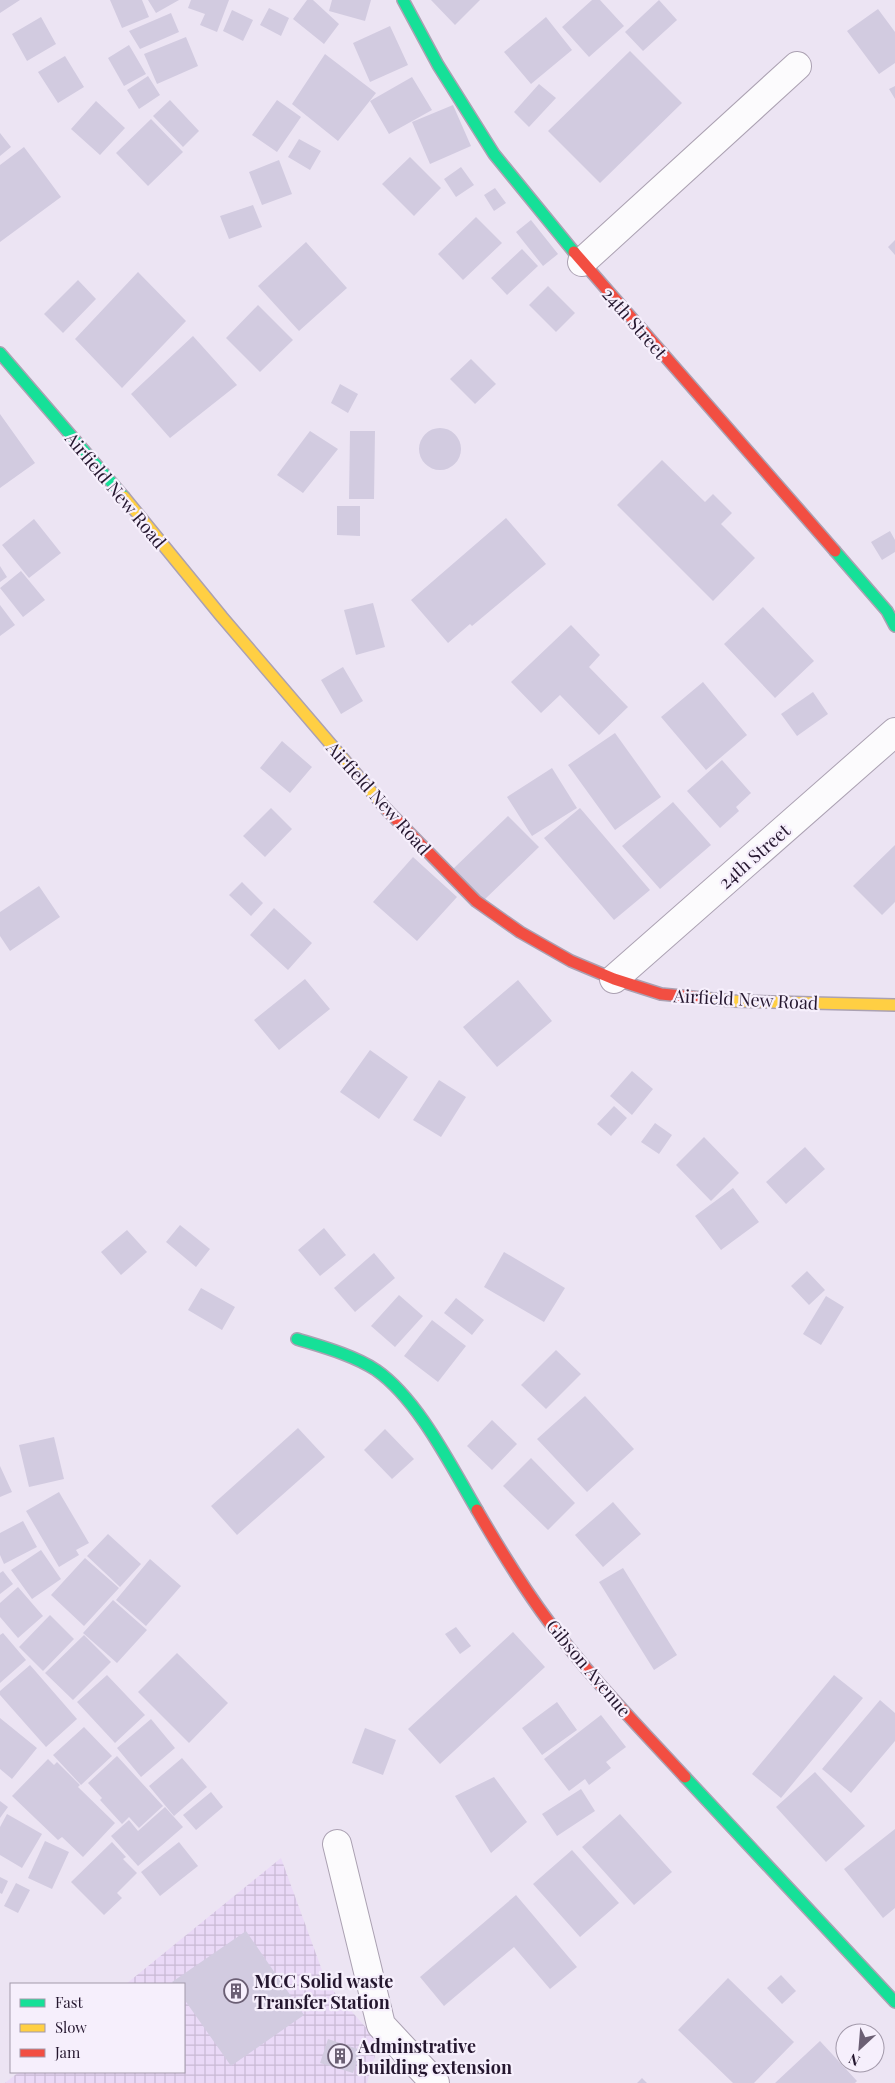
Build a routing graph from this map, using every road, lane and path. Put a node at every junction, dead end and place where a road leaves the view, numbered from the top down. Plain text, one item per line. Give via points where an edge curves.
1 (403, 0) edge
2 (798, 66) dead end
3 (582, 262) junction
4 (0, 353) edge
5 (895, 626) edge
6 (895, 732) edge
7 (614, 979) junction
8 (895, 1005) edge
9 (297, 1339) dead end
10 (337, 1844) dead end
11 (895, 2002) edge
12 (435, 2083) edge

1 - 3 street, 24th Street via 438,65 494,154
2 - 3 street
3 - 5 street, 24th Street via 887,611
4 - 7 street, Airfield New Road via 391,815 476,901 520,932 571,961
6 - 7 street, 24th Street
7 - 8 street, Airfield New Road via 661,994 734,1001
9 - 11 street, Gibson Avenue via 374,1368 394,1384 433,1435 506,1560 550,1623 614,1700
10 - 12 street via 381,2025

